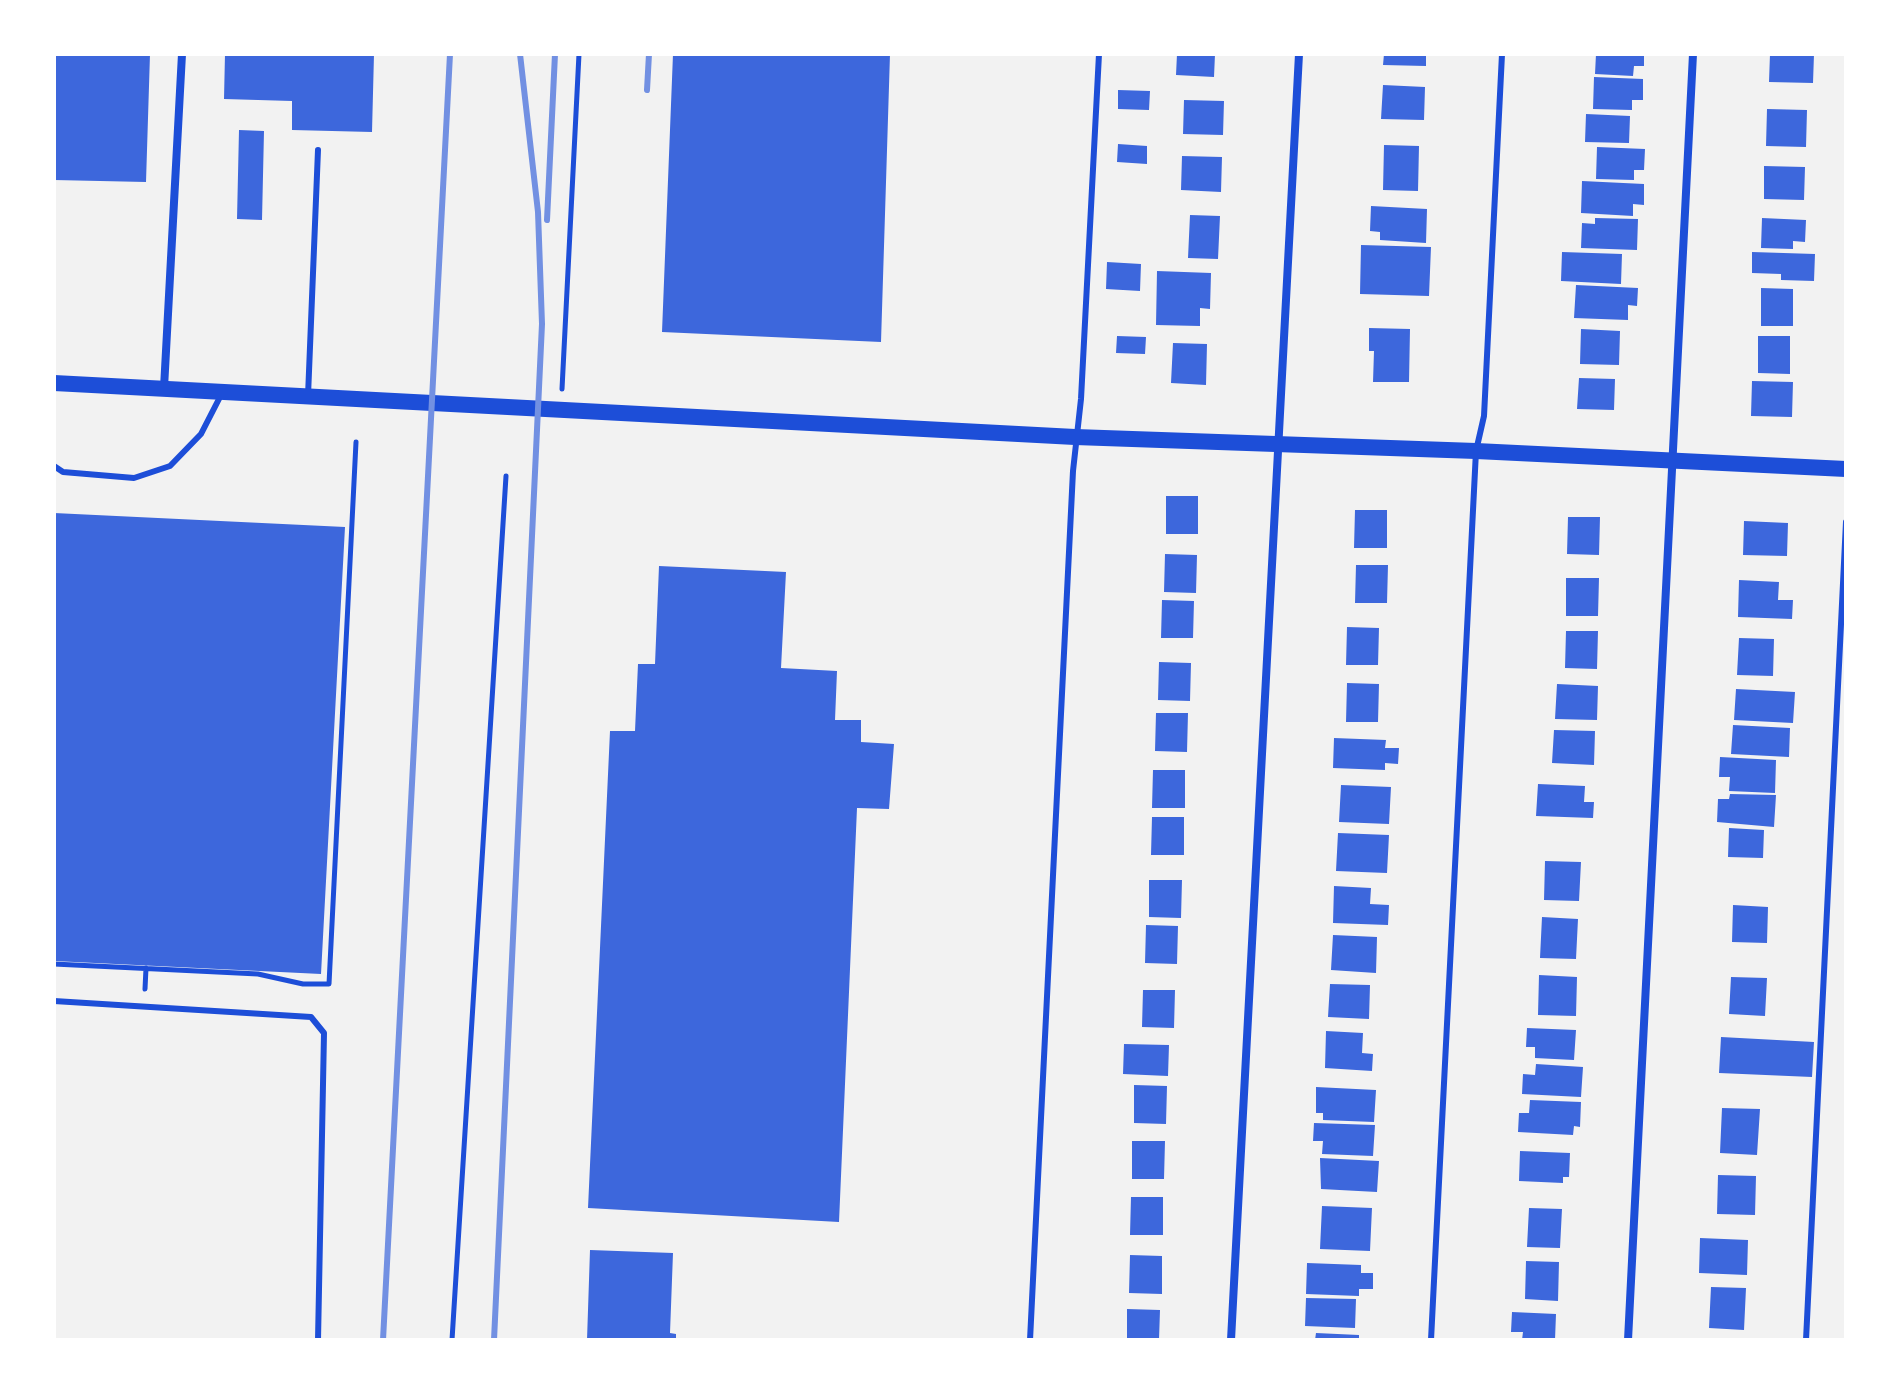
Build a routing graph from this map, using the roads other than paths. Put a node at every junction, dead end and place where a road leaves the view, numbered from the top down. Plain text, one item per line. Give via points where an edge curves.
1 (182, 54) edge
2 (1099, 54) edge
3 (1299, 54) edge
4 (1502, 54) edge
5 (1693, 54) edge
6 (318, 150) dead end
7 (54, 383) edge
8 (164, 388) junction
9 (224, 391) junction
10 (308, 396) junction
11 (1075, 437) junction
12 (1276, 446) junction
13 (1476, 451) junction
14 (1672, 460) junction
15 (54, 466) edge
16 (1846, 469) edge
17 (1846, 522) edge
18 (54, 1001) edge
19 (318, 1340) edge
20 (1030, 1340) edge
21 (1231, 1340) edge
22 (1431, 1340) edge
23 (1628, 1340) edge
24 (1806, 1340) edge

1 - 8 street
2 - 11 lane
3 - 12 street
4 - 13 lane via 1484,416
5 - 14 street
6 - 10 lane
7 - 8 main road
8 - 9 main road
9 - 10 main road
9 - 15 lane via 201,434 170,466 134,478 63,472
10 - 11 main road
11 - 12 main road
11 - 20 lane
12 - 13 main road
12 - 21 street
13 - 14 main road
13 - 22 lane
14 - 16 main road
14 - 23 street
17 - 24 lane
18 - 19 lane via 311,1017 324,1033

